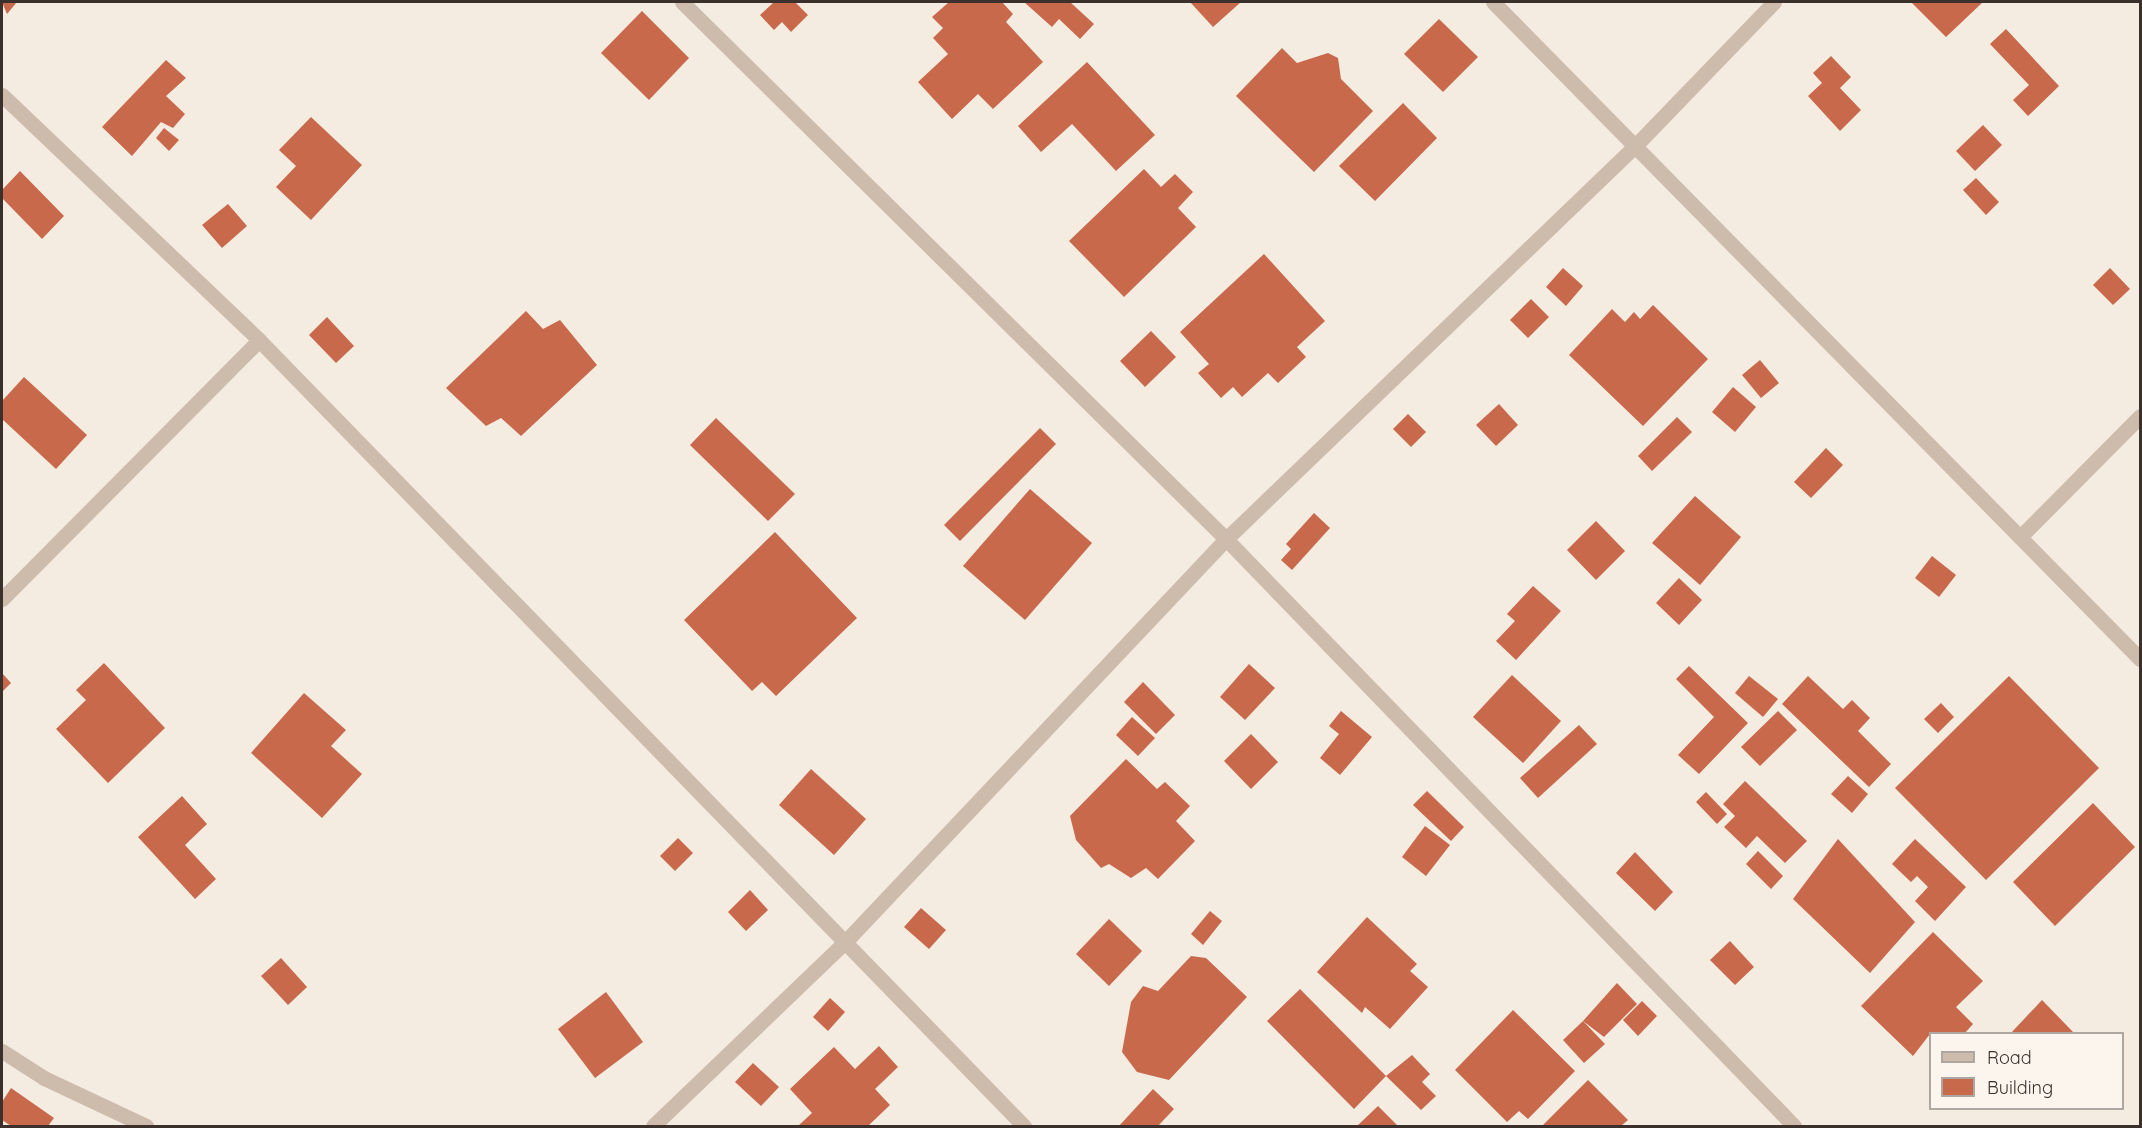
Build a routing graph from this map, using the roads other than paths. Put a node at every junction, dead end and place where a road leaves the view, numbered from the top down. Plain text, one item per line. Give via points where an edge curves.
1 (682, 2) edge
2 (1493, 2) edge
3 (1774, 2) edge
4 (2, 95) edge
5 (1635, 146) junction
6 (259, 340) junction
7 (2140, 417) edge
8 (2020, 537) junction
9 (1226, 538) junction
10 (2, 599) edge
11 (2140, 659) edge
12 (845, 942) junction
13 (2, 1050) edge
14 (146, 1126) edge
15 (652, 1126) edge
16 (1024, 1126) edge
17 (1794, 1126) edge

1 - 9 street
2 - 5 street
3 - 5 street
4 - 6 street
5 - 8 street
5 - 9 street
6 - 10 street
6 - 12 street
7 - 8 street
8 - 11 street
9 - 12 street
9 - 17 street
12 - 15 street
12 - 16 street
13 - 14 street via 44,1078

